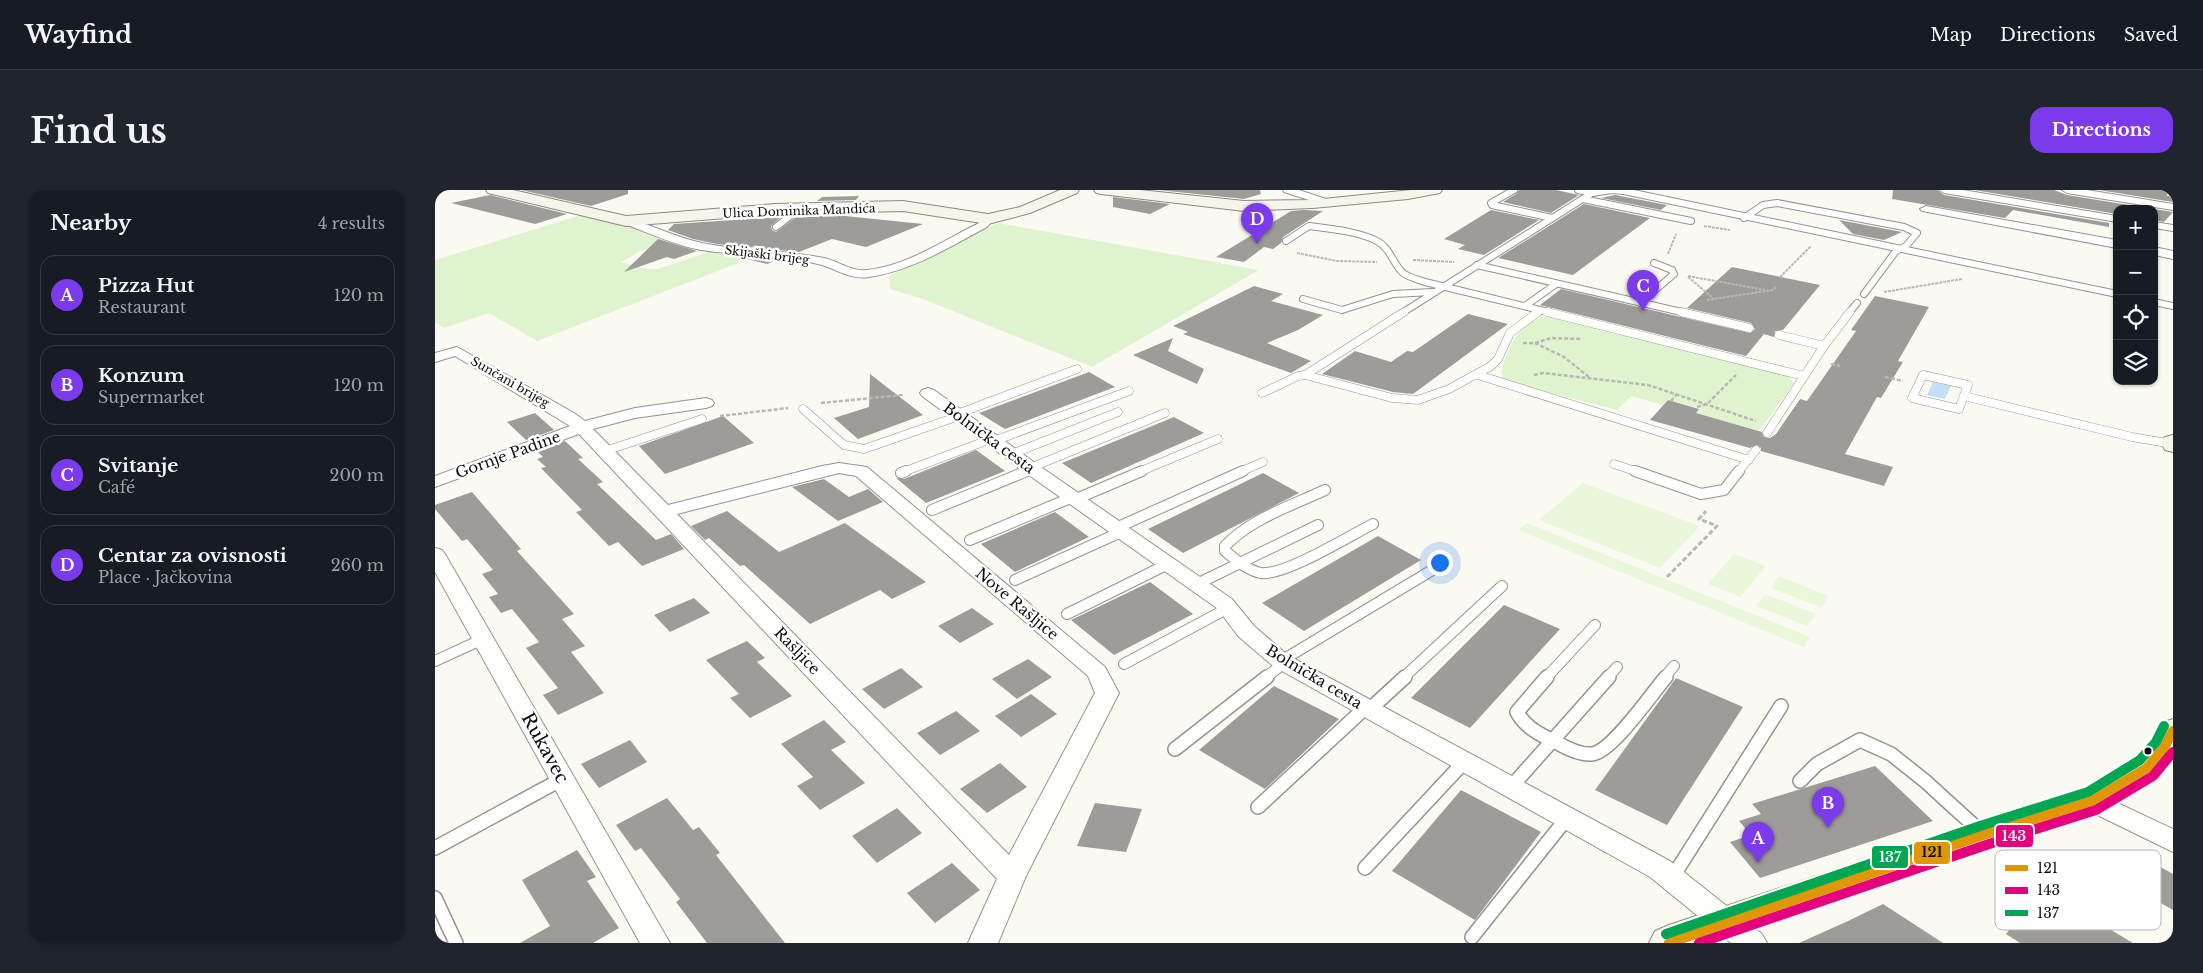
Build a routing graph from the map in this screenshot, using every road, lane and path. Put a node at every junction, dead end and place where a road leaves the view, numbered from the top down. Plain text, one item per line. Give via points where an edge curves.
1 (493, 190) edge
2 (1072, 190) edge
3 (1101, 190) edge
4 (1288, 190) edge
5 (1435, 190) edge
6 (1514, 190) edge
7 (1578, 190) edge
8 (1622, 190) edge
9 (1944, 190) edge
10 (2067, 190) edge
11 (1593, 193) junction
12 (1583, 199) junction
13 (1325, 202) junction
14 (2173, 207) edge
15 (799, 209) junction
16 (1927, 209) dead end
17 (1552, 218) junction
18 (1744, 218) junction
19 (2113, 218) edge
20 (988, 219) junction
21 (1681, 219) junction
22 (626, 221) junction
23 (1691, 221) dead end
24 (2158, 226) edge
25 (776, 227) dead end
26 (2173, 228) edge
27 (1823, 234) junction
28 (1286, 241) dead end
29 (2113, 243) edge
30 (1899, 250) junction
31 (2158, 252) edge
32 (2173, 255) edge
33 (1654, 263) dead end
34 (1477, 265) junction
35 (1664, 266) junction
36 (2005, 271) junction
37 (1779, 277) dead end
38 (1556, 284) junction
39 (1443, 286) junction
40 (1775, 287) dead end
41 (1765, 290) junction
42 (1435, 292) junction
43 (1865, 292) joint
44 (2113, 293) edge
45 (1303, 299) dead end
46 (1714, 299) junction
47 (1705, 300) dead end
48 (1641, 303) junction
49 (1857, 303) dead end
50 (2158, 303) edge
51 (1525, 306) junction
52 (2173, 306) edge
53 (1541, 310) junction
54 (1748, 328) joint
55 (1779, 335) dead end
56 (1535, 344) dead end
57 (1824, 346) junction
58 (435, 358) edge
59 (1749, 362) junction
60 (1077, 369) dead end
61 (1305, 375) junction
62 (1478, 375) junction
63 (1804, 376) junction
64 (1591, 378) junction
65 (1494, 380) junction
66 (1129, 391) dead end
67 (1262, 392) dead end
68 (928, 393) dead end
69 (1677, 394) junction
70 (1964, 396) junction
71 (1671, 401) dead end
72 (706, 403) dead end
73 (1707, 404) junction
74 (1697, 407) dead end
75 (803, 409) dead end
76 (1118, 412) dead end
77 (1165, 413) dead end
78 (958, 415) junction
79 (702, 419) dead end
80 (582, 427) junction
81 (1769, 430) joint
82 (1217, 439) dead end
83 (992, 440) junction
84 (2173, 444) edge
85 (1756, 450) dead end
86 (605, 451) junction
87 (1012, 454) junction
88 (1749, 460) junction
89 (1263, 462) dead end
90 (1614, 464) dead end
91 (1031, 469) junction
92 (901, 474) dead end
93 (435, 482) edge
94 (1325, 490) dead end
95 (1724, 490) junction
96 (1074, 498) junction
97 (932, 510) dead end
98 (664, 512) junction
99 (1373, 524) dead end
100 (1318, 525) dead end
101 (1118, 530) junction
102 (970, 540) dead end
103 (435, 554) edge
104 (1240, 562) junction
105 (1168, 564) junction
106 (1444, 564) dead end
107 (1667, 576) dead end
108 (1015, 580) dead end
109 (1197, 584) junction
110 (1502, 586) dead end
111 (1228, 608) junction
112 (1067, 614) dead end
113 (1595, 625) dead end
114 (483, 639) junction
115 (435, 661) edge
116 (1283, 662) junction
117 (1124, 664) dead end
118 (1674, 666) dead end
119 (1617, 667) dead end
120 (1781, 706) dead end
121 (1367, 709) junction
122 (2173, 731) edge
123 (1553, 740) junction
124 (1175, 749) dead end
125 (1465, 762) junction
126 (562, 779) junction
127 (1800, 781) dead end
128 (1511, 787) junction
129 (2092, 801) junction
130 (1258, 808) dead end
131 (1567, 818) junction
132 (1983, 835) junction
133 (2173, 841) edge
134 (435, 848) edge
135 (1365, 868) dead end
136 (1012, 876) junction
137 (1672, 878) junction
138 (435, 898) edge
139 (1738, 933) edge
140 (1472, 937) dead end
141 (455, 943) edge
142 (655, 943) edge
143 (983, 943) edge
144 (1669, 943) edge

1 - 22 street, Ulica Dominika Mandića
2 - 20 street, Ulica Dominika Mandića via 1025,210
3 - 13 street via 1244,206
4 - 13 street
5 - 13 street
6 - 17 lane via 1491,205
7 - 11 lane
8 - 11 lane
8 - 18 lane
9 - 19 street
10 - 14 street
11 - 12 lane
12 - 17 lane
12 - 21 lane
15 - 20 street, Ulica Dominika Mandića via 903,206
15 - 22 street, Ulica Dominika Mandića
15 - 25 lane
16 - 29 street
17 - 34 lane
18 - 27 lane
18 - 30 lane via 1763,205 1777,203 1904,227 1917,233
20 - 22 street, Skijaški brijeg via 983,225 911,262 867,274 856,274 825,262 797,257 700,246
21 - 23 lane
21 - 35 path
24 - 26 street
27 - 30 lane
27 - 37 path
28 - 39 lane via 1309,226 1363,236 1383,244 1406,275
30 - 36 lane
30 - 43 lane
31 - 32 street
33 - 35 lane
34 - 38 lane
34 - 39 lane
35 - 48 lane via 1673,274
36 - 43 path via 1879,293
36 - 44 lane
38 - 48 lane
38 - 51 lane
39 - 42 lane
39 - 51 lane
40 - 41 path
41 - 46 path
41 - 46 path via 1687,276
42 - 45 lane via 1393,294 1342,310
42 - 61 lane
46 - 47 path
46 - 54 path
48 - 54 lane
49 - 57 lane
50 - 52 lane
51 - 53 lane
53 - 59 lane
53 - 62 lane via 1510,332 1498,359
55 - 57 lane
56 - 64 path via 1564,357 1583,375
57 - 63 lane
58 - 80 street, Sunčani brijeg via 457,351 561,411
59 - 63 lane
59 - 73 path
60 - 78 lane
61 - 62 lane via 1405,400 1418,400 1449,390
61 - 67 lane
62 - 65 lane
63 - 81 lane
64 - 65 path via 1543,373
64 - 69 path via 1648,385
65 - 88 lane
66 - 83 lane
68 - 78 street, Bolnička cesta
69 - 71 path
69 - 73 path
70 - 70 lane via 1968,385 1923,375 1912,398 1959,409
70 - 84 lane
72 - 80 street, Gornje Padine via 649,410
73 - 74 path
73 - 81 path
75 - 78 lane via 844,445 865,449
76 - 87 lane
77 - 91 lane
78 - 83 street, Bolnička cesta
79 - 86 lane
80 - 86 street, Rašljice
80 - 93 street, Gornje Padine
82 - 96 lane
83 - 87 street, Bolnička cesta
83 - 92 lane
85 - 88 lane
86 - 98 street, Rašljice
87 - 91 street, Bolnička cesta
88 - 95 lane
89 - 101 lane
90 - 95 lane via 1701,494
91 - 96 street, Bolnička cesta
91 - 97 lane
94 - 104 lane via 1249,526 1231,538 1225,551
95 - 107 path via 1699,519 1717,526
96 - 101 street, Bolnička cesta
96 - 102 lane
98 - 136 street, Rašljice
98 - 136 street, Nove Rašljice via 822,471 839,468 861,471 1097,672 1107,693
99 - 104 lane via 1281,570 1265,574
100 - 104 lane
101 - 105 street, Bolnička cesta
101 - 108 lane
103 - 114 street, Rukavec
104 - 109 lane
105 - 109 street, Bolnička cesta
105 - 112 lane
106 - 116 lane
109 - 111 street, Bolnička cesta
110 - 121 lane
111 - 116 street, Bolnička cesta via 1246,631
111 - 117 lane
113 - 123 lane via 1517,712 1529,728
114 - 115 lane
114 - 126 street, Rukavec
116 - 121 street, Bolnička cesta
116 - 124 lane
118 - 123 lane via 1613,742 1602,751 1591,754 1579,752
119 - 123 lane
120 - 137 lane
121 - 125 street, Bolnička cesta
121 - 130 lane
122 - 129 street via 2147,768
123 - 128 lane
125 - 128 street, Bolnička cesta
125 - 135 lane
126 - 134 lane
126 - 142 street, Rukavec
127 - 132 lane via 1812,769 1860,740 1898,759
128 - 131 street, Bolnička cesta
129 - 132 street
129 - 133 street
131 - 137 street, Bolnička cesta
131 - 140 lane
132 - 139 street
136 - 143 street, Nove Rašljice
137 - 139 street, Bolnička cesta
138 - 141 lane
139 - 144 street

